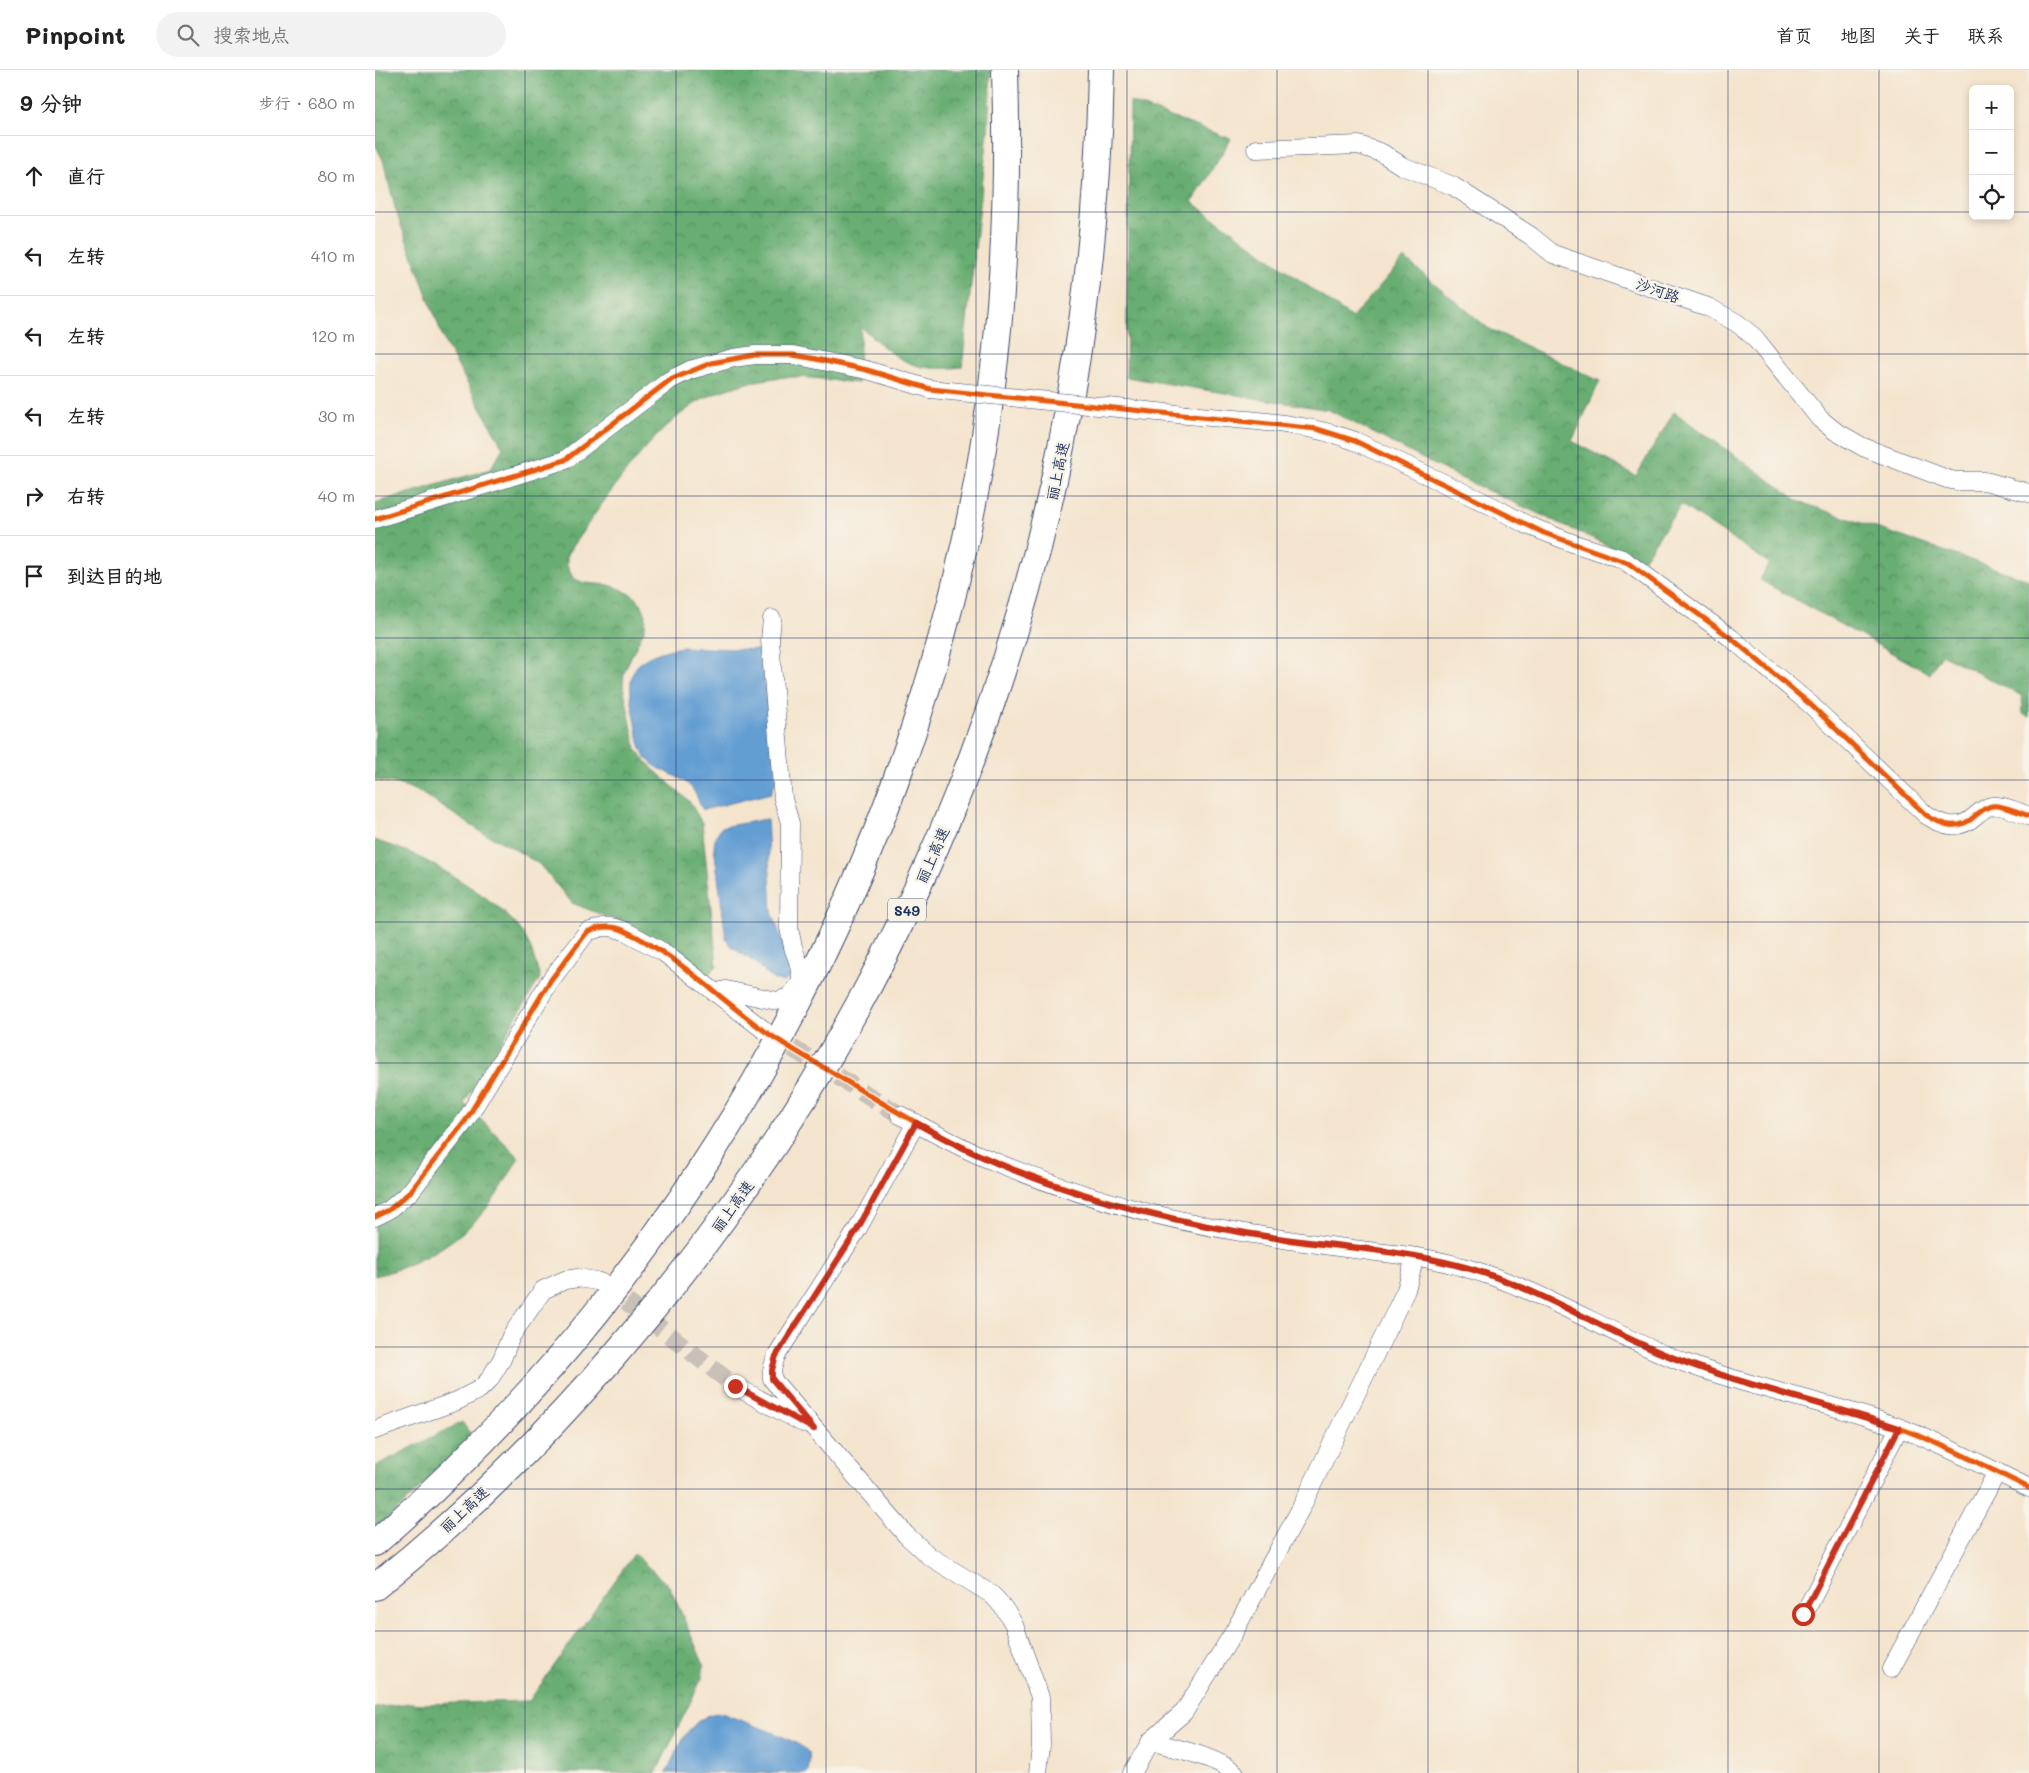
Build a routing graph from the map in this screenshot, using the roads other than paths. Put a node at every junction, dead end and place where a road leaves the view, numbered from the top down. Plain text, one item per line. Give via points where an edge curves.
1 (1005, 70) edge
2 (1101, 70) edge
3 (1256, 148) dead end
4 (2029, 493) edge
5 (375, 519) edge
6 (772, 619) dead end
7 (2029, 816) edge
8 (715, 993) junction
9 (764, 1030) tunnel mouth
10 (900, 1115) tunnel mouth
11 (916, 1123) junction
12 (375, 1217) edge
13 (1415, 1257) junction
14 (605, 1284) tunnel mouth
15 (735, 1386) tunnel mouth
16 (1899, 1428) junction
17 (814, 1429) junction
18 (375, 1430) edge
19 (1997, 1472) junction
20 (2029, 1488) edge
21 (375, 1543) edge
22 (375, 1588) edge
23 (1803, 1614) dead end
24 (1891, 1669) dead end
25 (1151, 1741) junction
26 (1038, 1773) edge
27 (1132, 1773) edge
28 (1235, 1773) edge

1 - 21 highway via 1004,261 991,394 970,516 951,599 917,718 888,802 843,912 748,1095 706,1162 632,1267 590,1322 498,1425
2 - 22 highway, 丽上高速 / S49 via 1096,199 1089,271 1054,486 995,696 913,898 847,1026 810,1089 745,1188 686,1268 635,1331 544,1432 439,1533
3 - 4 street, 沙河路 via 1354,144 1382,153 1402,166 1461,191 1553,254 1725,315 1754,337 1820,419 1850,440 1947,479 1985,481
5 - 7 street, bridge via 565,460 670,380 704,366 755,355 793,355 867,370 930,390 1297,426 1335,434 1381,453 1544,533 1628,562 1753,656 1811,705 1926,815 1942,824 1961,826 1993,805
6 - 8 street via 770,640 783,799 790,823 789,928 801,970 801,983 789,997 777,1001 726,990
8 - 9 street
8 - 12 street via 663,952 625,931 603,927 587,932 551,981 466,1120 405,1197
10 - 11 street
11 - 13 street via 1009,1168 1139,1210 1239,1232
11 - 17 street via 857,1230 776,1356 772,1379
13 - 16 street via 1457,1265 1506,1280 1687,1363 1760,1388
13 - 25 street via 1405,1290 1305,1499 1234,1632 1184,1712
14 - 18 street via 578,1278 543,1290 511,1336 489,1380 480,1389 457,1401
15 - 17 street
16 - 19 street
16 - 23 street
17 - 26 street via 906,1535 929,1556 999,1600 1014,1625 1040,1697
19 - 20 street
19 - 24 street
25 - 27 street
25 - 28 street via 1209,1759

